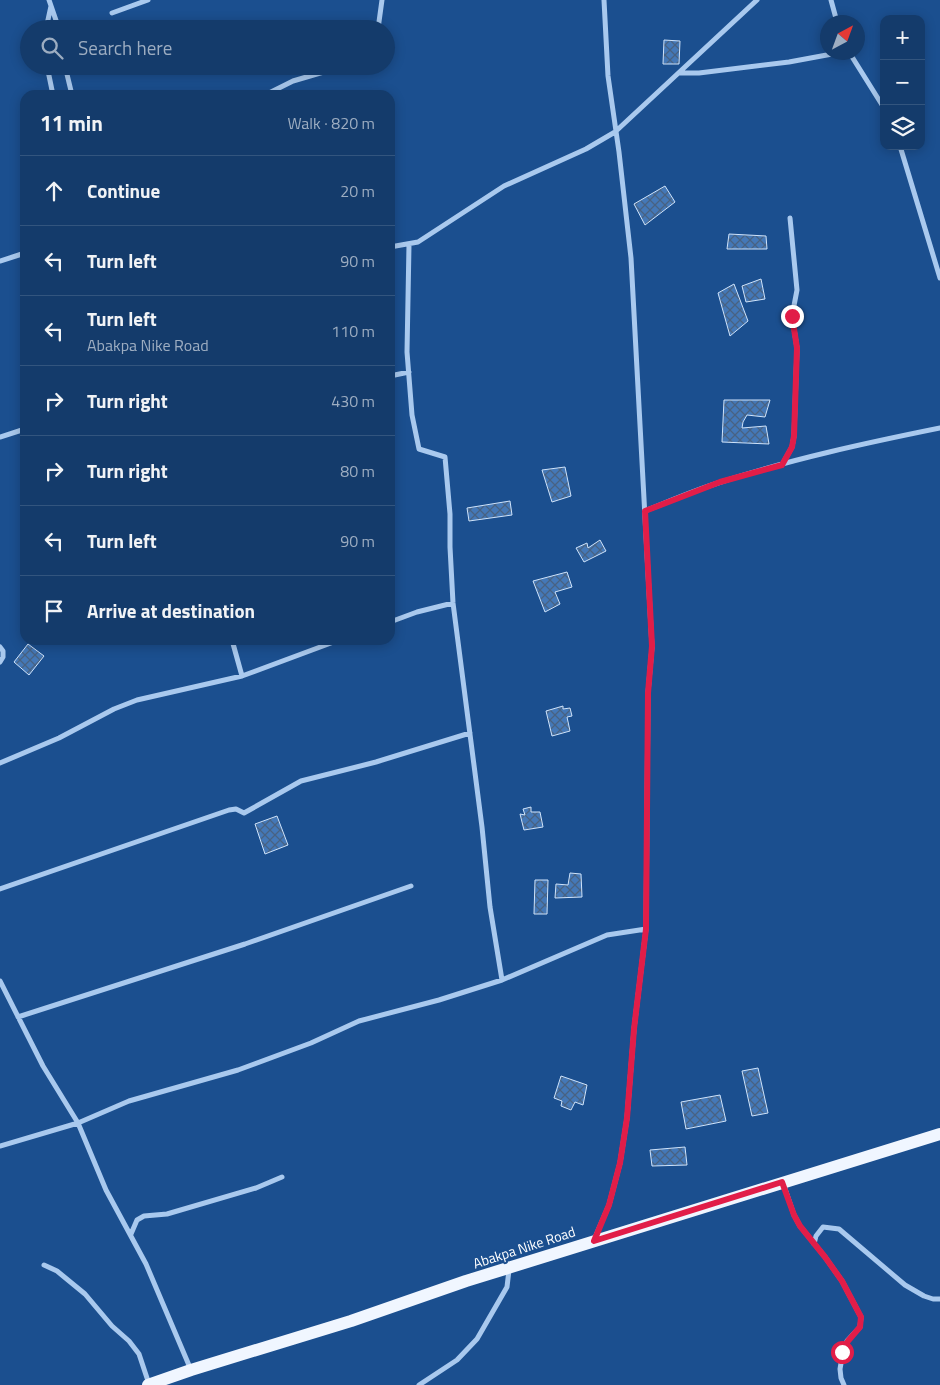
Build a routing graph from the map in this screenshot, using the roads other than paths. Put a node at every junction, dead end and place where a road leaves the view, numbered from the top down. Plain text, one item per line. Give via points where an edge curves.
1 (148, 0) edge
2 (382, 0) edge
3 (604, 0) edge
4 (757, 0) edge
5 (831, 0) edge
6 (50, 3) edge
7 (112, 13) dead end
8 (835, 15) edge
9 (47, 20) edge
10 (56, 20) edge
11 (379, 20) edge
12 (820, 56) edge
13 (854, 60) edge
14 (678, 73) junction
15 (49, 75) edge
16 (67, 75) edge
17 (315, 75) edge
18 (52, 90) edge
19 (71, 90) edge
20 (276, 90) edge
21 (882, 105) edge
22 (615, 132) junction
23 (901, 150) edge
24 (790, 218) dead end
25 (409, 245) junction
26 (395, 246) edge
27 (20, 255) edge
28 (0, 261) edge
29 (940, 278) edge
30 (409, 372) junction
31 (395, 375) edge
32 (940, 428) edge
33 (20, 431) edge
34 (0, 437) edge
35 (782, 465) junction
36 (645, 511) junction
37 (453, 603) junction
38 (395, 620) edge
39 (233, 645) edge
40 (326, 645) edge
41 (0, 647) edge
42 (0, 662) edge
43 (242, 676) junction
44 (470, 734) junction
45 (0, 763) edge
46 (411, 886) dead end
47 (0, 889) edge
48 (646, 929) junction
49 (502, 980) junction
50 (0, 981) edge
51 (18, 1017) junction
52 (78, 1123) junction
53 (940, 1134) edge
54 (0, 1146) edge
55 (282, 1177) dead end
56 (782, 1182) junction
57 (131, 1234) junction
58 (594, 1241) junction
59 (814, 1244) junction
60 (44, 1265) dead end
61 (509, 1268) junction
62 (940, 1299) edge
63 (191, 1370) junction
64 (149, 1385) edge
65 (419, 1385) edge
66 (844, 1385) edge

1 - 7 street
2 - 11 street
3 - 22 street
4 - 14 street
5 - 8 street
6 - 9 street
6 - 10 street
12 - 14 street
13 - 21 street
14 - 22 street
15 - 18 street
16 - 19 street
17 - 20 street
22 - 25 street via 586,149 504,186
22 - 36 street via 631,258
23 - 29 street
24 - 35 street via 797,290 792,316 797,348 794,436
25 - 26 street
25 - 30 street
27 - 28 street
30 - 31 street
30 - 37 street via 412,415 419,449 445,457
32 - 35 street
33 - 34 street
35 - 36 street via 720,482
36 - 48 street via 652,646 648,693
37 - 38 street
37 - 44 street
39 - 43 street
40 - 43 street
41 - 42 street via 3,657
43 - 45 street via 138,700
44 - 47 street via 301,781 244,814 236,809 229,810
44 - 49 street
46 - 51 street via 245,944
48 - 49 street via 607,935
48 - 58 street via 620,1163 609,1205
49 - 52 street via 359,1021 238,1070 129,1100
50 - 51 street
51 - 52 street
52 - 54 street
52 - 57 street via 106,1190
53 - 56 main road, Abakpa Nike Road
55 - 57 street via 168,1214 144,1216 137,1220
56 - 58 main road, Abakpa Nike Road
56 - 59 street via 794,1215
57 - 63 street
58 - 61 main road, Abakpa Nike Road
59 - 62 street via 823,1227 839,1229 905,1285 924,1296
59 - 66 street via 842,1281 861,1317 860,1327 842,1352 840,1369
60 - 64 street via 57,1271 85,1294 129,1341 139,1354
61 - 63 main road, Abakpa Nike Road
61 - 65 street via 506,1287 477,1339 457,1360
63 - 64 main road, Abakpa Nike Road

